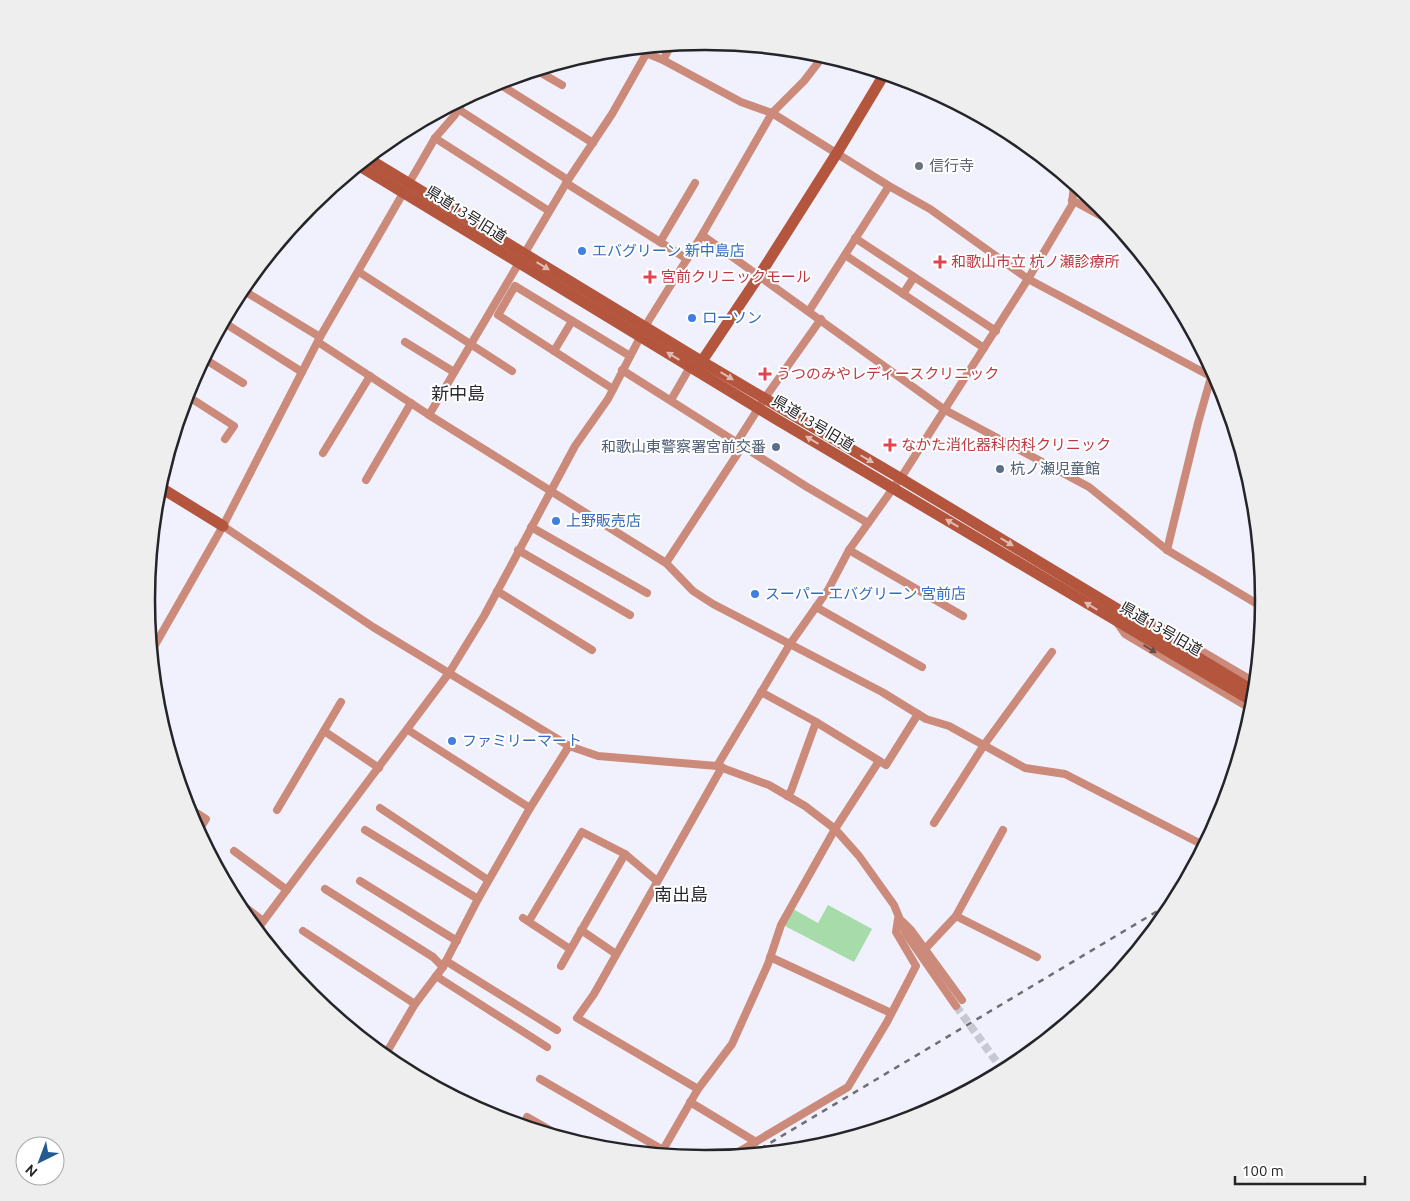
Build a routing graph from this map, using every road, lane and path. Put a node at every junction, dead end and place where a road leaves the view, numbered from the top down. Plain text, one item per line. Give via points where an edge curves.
1 (668, 51) edge
2 (646, 54) joint
3 (663, 60) junction
4 (818, 62) edge
5 (543, 75) edge
6 (881, 79) edge
7 (562, 86) dead end
8 (505, 88) edge
9 (458, 109) joint
10 (772, 113) junction
11 (435, 138) junction
12 (593, 143) junction
13 (837, 153) junction
14 (372, 162) edge
15 (365, 168) edge
16 (567, 181) junction
17 (695, 183) dead end
18 (889, 186) junction
19 (406, 188) junction
20 (1073, 192) edge
21 (1072, 200) junction
22 (1090, 207) edge
23 (549, 211) junction
24 (702, 235) junction
25 (855, 238) junction
26 (660, 242) junction
27 (845, 255) junction
28 (687, 258) junction
29 (521, 259) junction
30 (359, 272) junction
31 (759, 276) junction
32 (914, 277) junction
33 (1028, 279) junction
34 (248, 294) edge
35 (903, 294) junction
36 (809, 311) junction
37 (821, 319) junction
38 (572, 321) junction
39 (228, 325) edge
40 (996, 331) junction
41 (643, 332) junction
42 (319, 339) junction
43 (405, 342) dead end
44 (471, 344) junction
45 (984, 348) junction
46 (554, 351) junction
47 (630, 356) junction
48 (209, 362) edge
49 (696, 366) junction
50 (1205, 369) edge
51 (622, 370) junction
52 (512, 371) dead end
53 (302, 372) junction
54 (454, 372) junction
55 (370, 376) junction
56 (1210, 381) edge
57 (242, 383) dead end
58 (613, 389) junction
59 (193, 399) edge
60 (671, 400) junction
61 (411, 403) junction
62 (762, 403) junction
63 (945, 410) junction
64 (428, 415) junction
65 (225, 439) dead end
66 (737, 442) junction
67 (323, 453) dead end
68 (900, 478) junction
69 (366, 480) dead end
70 (894, 488) junction
71 (166, 491) edge
72 (552, 492) junction
73 (868, 523) junction
74 (223, 526) junction
75 (531, 527) junction
76 (518, 550) junction
77 (849, 550) junction
78 (1167, 550) junction
79 (666, 564) junction
80 (497, 591) junction
81 (647, 593) dead end
82 (1256, 603) edge
83 (816, 607) junction
84 (630, 615) dead end
85 (963, 616) dead end
86 (1118, 616) junction
87 (1137, 627) junction
88 (156, 642) edge
89 (790, 644) junction
90 (592, 650) dead end
91 (1052, 652) dead end
92 (922, 667) dead end
93 (449, 674) junction
94 (1250, 680) edge
95 (1248, 688) edge
96 (761, 692) junction
97 (1247, 697) edge
98 (341, 702) dead end
99 (1246, 705) edge
100 (918, 714) junction
101 (816, 722) junction
102 (408, 730) junction
103 (324, 731) junction
104 (984, 745) junction
105 (569, 746) junction
106 (879, 761) junction
107 (719, 767) junction
108 (379, 768) junction
109 (787, 796) junction
110 (380, 808) dead end
111 (530, 808) junction
112 (277, 810) dead end
113 (197, 812) edge
114 (934, 823) dead end
115 (202, 825) edge
116 (835, 828) junction
117 (365, 830) dead end
118 (1003, 830) dead end
119 (1199, 843) edge
120 (234, 851) dead end
121 (625, 854) junction
122 (488, 880) junction
123 (360, 881) dead end
124 (657, 881) junction
125 (325, 889) dead end
126 (287, 890) junction
127 (478, 899) junction
128 (251, 912) edge
129 (956, 916) junction
130 (898, 917) junction
131 (263, 921) junction
132 (260, 925) edge
133 (581, 930) junction
134 (303, 931) dead end
135 (457, 941) junction
136 (570, 948) junction
137 (925, 949) junction
138 (616, 954) junction
139 (770, 957) junction
140 (1037, 957) dead end
141 (445, 964) junction
142 (561, 966) dead end
143 (436, 976) junction
144 (415, 1004) junction
145 (892, 1013) junction
146 (558, 1030) dead end
147 (547, 1047) dead end
148 (388, 1050) edge
149 (540, 1079) dead end
150 (698, 1088) junction
151 (690, 1102) junction
152 (528, 1116) dead end
153 (547, 1127) edge
154 (756, 1142) junction
155 (654, 1148) edge
156 (664, 1149) edge
157 (742, 1150) edge

1 - 3 street
2 - 3 street
2 - 12 street
3 - 10 street via 741,102
4 - 10 street
5 - 7 street
6 - 13 street
8 - 12 street
9 - 11 street
9 - 16 street
10 - 13 street
10 - 24 street
11 - 19 street
11 - 23 street
12 - 16 street
13 - 18 street
13 - 31 street
14 - 19 street, 県道13号旧道
15 - 19 street, 県道13号旧道
16 - 23 street
16 - 26 street
17 - 26 street
18 - 25 street
18 - 33 street via 930,208
19 - 29 street, 県道13号旧道
19 - 30 street
20 - 21 street
21 - 22 street
21 - 33 street
23 - 29 street
24 - 28 street
24 - 31 street
25 - 27 street
25 - 32 street
26 - 28 street
27 - 35 street
27 - 36 street
28 - 41 street
29 - 41 street, 県道13号旧道
29 - 44 street
30 - 42 street
30 - 44 street
31 - 36 street
31 - 49 street
32 - 35 street
32 - 40 street
33 - 40 street
33 - 50 street
34 - 42 street
35 - 45 street
36 - 37 street
37 - 62 street
37 - 63 street
38 - 46 street
38 - 46 street via 515,286 498,315
38 - 47 street
39 - 53 street
40 - 45 street
41 - 47 street
41 - 49 street, 県道13号旧道
42 - 53 street
42 - 55 street
43 - 54 street
44 - 52 street
44 - 54 street
45 - 63 street
46 - 58 street
47 - 51 street
48 - 57 street
49 - 60 street
49 - 62 street, 県道13号旧道
51 - 58 street
51 - 60 street
53 - 74 street
54 - 64 street
55 - 61 street
55 - 67 street
56 - 78 street
58 - 72 street via 575,446
59 - 65 street via 234,426
60 - 66 street
61 - 64 street
61 - 69 street
62 - 66 street
62 -> 68 street, 県道13号旧道
70 -> 62 street, 県道13号旧道
63 - 68 street
63 - 78 street via 1089,487
64 - 72 street
66 - 73 street
66 - 79 street via 738,453
68 - 70 street
68 -> 86 street, 県道13号旧道
70 - 73 street
86 -> 70 street, 県道13号旧道
71 - 74 street
72 - 75 street
72 - 79 street
73 - 77 street
74 - 88 street
74 - 93 street via 373,628
75 - 76 street
75 - 81 street
76 - 80 street
76 - 84 street
77 - 83 street
77 - 85 street
78 - 82 street
79 - 89 street via 713,604
80 - 90 street
80 - 93 street
83 - 89 street
83 - 92 street
86 - 87 street, 県道13号旧道
86 - 94 street via 1135,612
86 -> 99 street via 1125,634
87 - 95 street, 県道13号旧道
87 - 97 street, 県道13号旧道
89 - 96 street
89 - 100 street
91 - 104 street
93 - 102 street
93 - 105 street
96 - 101 street
96 - 107 street
98 - 103 street
100 - 104 street
100 - 106 street via 886,765
101 - 106 street
101 - 109 street
102 - 108 street
102 - 111 street
103 - 108 street
103 - 112 street
104 - 114 street
104 - 119 street via 1025,768 1065,774
105 - 107 street via 598,756
105 - 111 street
106 - 116 street
107 - 109 street via 769,785
107 - 124 street
108 - 126 street
109 - 116 street
110 - 122 street
111 - 122 street
113 - 115 street via 206,818
116 - 130 street via 894,905
116 - 139 street via 780,925
117 - 127 street
118 - 129 street
120 - 126 street
121 - 124 street
121 - 133 street
121 - 136 street via 582,832 526,920
122 - 127 street
123 - 135 street
124 - 138 street
125 - 141 street
126 - 131 street
127 - 135 street
128 - 131 street
129 - 137 street
129 - 140 street
130 - 137 street
130 - 137 street via 906,934 959,1003
130 - 145 street via 896,932 916,966
131 - 132 street
133 - 136 street
133 - 138 street
134 - 144 street
135 - 141 street
136 - 142 street
138 - 150 street via 578,1018
139 - 145 street
139 - 150 street via 732,1044
141 - 143 street
141 - 146 street
143 - 144 street
143 - 147 street
144 - 148 street
145 - 154 street via 848,1087
149 - 155 street
150 - 151 street
151 - 154 street
151 - 156 street
152 - 153 street
154 - 157 street

